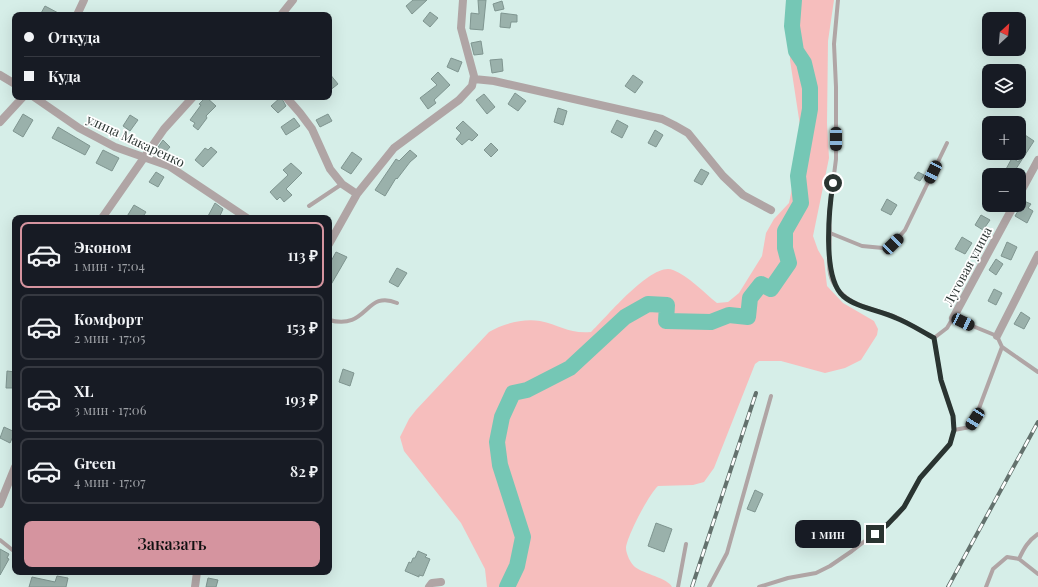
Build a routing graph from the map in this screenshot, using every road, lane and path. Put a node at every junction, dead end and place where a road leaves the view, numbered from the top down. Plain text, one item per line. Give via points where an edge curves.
1 (84, 0) edge
2 (293, 0) edge
3 (463, 0) edge
4 (838, 0) edge
5 (78, 12) edge
6 (283, 12) edge
7 (0, 76) edge
8 (474, 79) junction
9 (12, 82) edge
10 (20, 100) edge
11 (38, 100) edge
12 (190, 100) edge
13 (289, 100) edge
14 (0, 122) edge
15 (947, 143) dead end
16 (143, 158) junction
17 (1038, 160) edge
18 (1026, 182) edge
19 (342, 184) junction
20 (356, 194) junction
21 (309, 206) dead end
22 (772, 210) dead end
23 (1010, 212) edge
24 (104, 215) edge
25 (242, 215) edge
26 (830, 233) junction
27 (332, 238) edge
28 (1038, 255) edge
29 (397, 303) dead end
30 (953, 318) junction
31 (332, 320) edge
32 (997, 336) junction
33 (934, 338) junction
34 (1002, 347) junction
35 (1038, 372) edge
36 (771, 396) dead end
37 (954, 430) junction
38 (12, 474) edge
39 (0, 504) edge
40 (1038, 534) edge
41 (0, 540) edge
42 (686, 544) dead end
43 (12, 550) edge
44 (1019, 559) junction
45 (1038, 574) edge
46 (197, 575) edge
47 (441, 582) dead end
48 (195, 587) edge
49 (429, 587) edge
50 (678, 587) edge
51 (709, 587) edge
52 (759, 587) edge
53 (986, 587) edge

1 - 5 street
2 - 6 street
3 - 8 street via 461,28
4 - 26 lane via 834,44 836,159 829,214
7 - 9 street
8 - 20 street via 469,90 459,100 394,148
8 - 22 street via 494,81 662,119 688,133 723,176 743,195
10 - 14 street
11 - 16 street, улица Макаренко via 79,128
12 - 16 street via 164,129
13 - 19 street via 312,129 330,169
15 - 26 lane via 905,230 893,244 883,248 862,246
16 - 24 street
16 - 25 street, улица Макаренко via 169,166
17 - 18 street
19 - 20 street
19 - 21 lane
20 - 27 street
23 - 30 street, Луговая улица
26 - 33 lane via 830,272 842,296 857,304 896,317
28 - 32 street
29 - 31 lane via 382,300 374,303 358,319 342,322
30 - 32 lane
30 - 33 lane via 948,328
32 - 34 lane
33 - 37 lane via 941,380 953,416
34 - 35 lane
34 - 37 lane via 975,419 970,427
36 - 51 lane via 727,553
37 - 52 lane via 950,444 920,478 904,507 887,525 830,566 816,573
38 - 39 street
40 - 44 lane via 1026,545
41 - 43 lane
42 - 50 lane
44 - 45 lane
44 - 53 lane via 1007,557 993,569
46 - 48 street
47 - 49 street via 432,583

